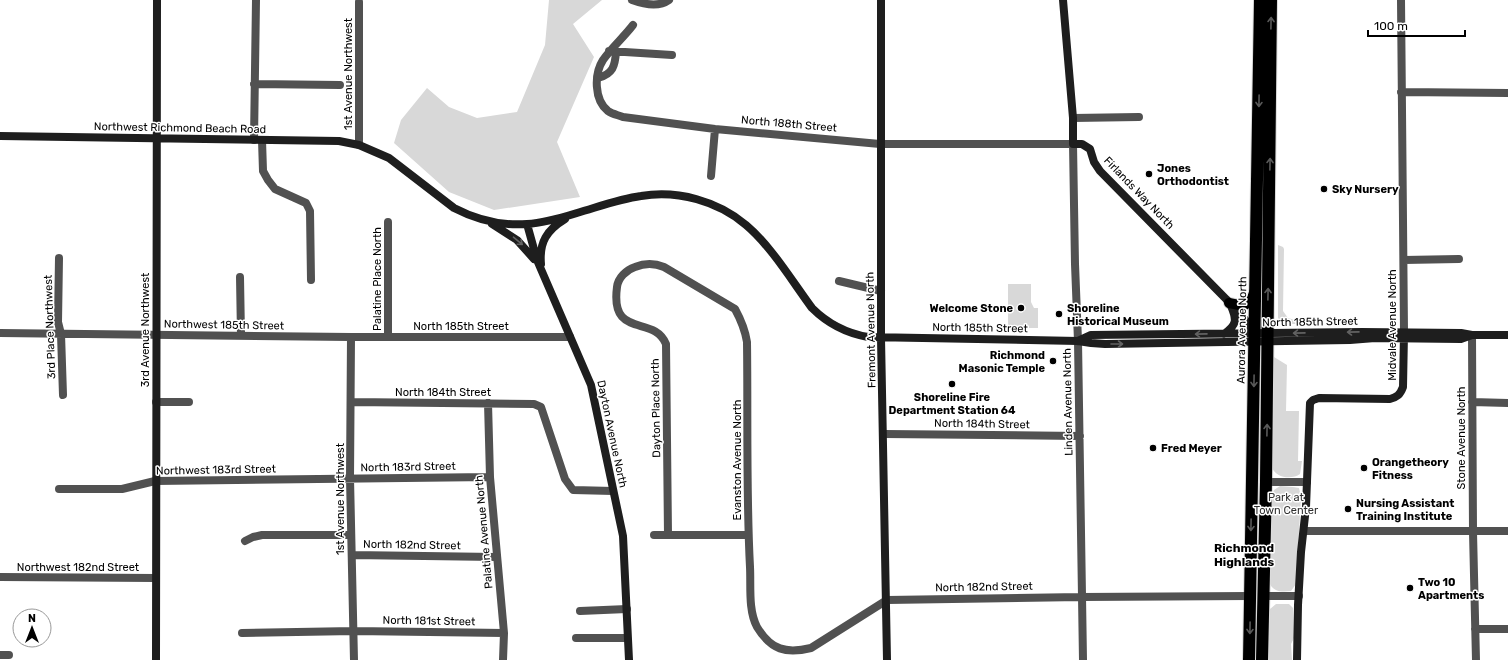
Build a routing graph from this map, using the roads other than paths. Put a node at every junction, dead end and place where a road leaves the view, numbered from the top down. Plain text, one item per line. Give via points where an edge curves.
1 (156, 0) edge
2 (256, 0) edge
3 (632, 0) edge
4 (669, 0) edge
5 (881, 0) edge
6 (1063, 0) edge
7 (1260, 0) edge
8 (1272, 0) edge
9 (1400, 0) edge
10 (359, 2) dead end
11 (633, 24) dead end
12 (1260, 43) junction
13 (613, 51) junction
14 (1271, 52) junction
15 (672, 55) dead end
16 (1260, 62) junction
17 (1271, 74) junction
18 (598, 78) junction
19 (254, 84) junction
20 (340, 85) dead end
21 (1401, 92) junction
22 (1508, 93) edge
23 (1139, 117) dead end
24 (1072, 118) junction
25 (715, 129) junction
26 (0, 136) edge
27 (156, 138) junction
28 (254, 140) junction
29 (262, 140) junction
30 (880, 144) junction
31 (1073, 144) junction
32 (359, 145) junction
33 (711, 176) dead end
34 (1258, 187) junction
35 (1269, 196) junction
36 (572, 214) junction
37 (486, 221) junction
38 (388, 222) dead end
39 (527, 224) junction
40 (59, 258) dead end
41 (1459, 259) dead end
42 (1404, 260) junction
43 (542, 271) junction
44 (240, 277) dead end
45 (310, 280) dead end
46 (839, 281) dead end
47 (1256, 286) junction
48 (882, 291) junction
49 (1230, 303) junction
50 (735, 308) joint
51 (0, 333) edge
52 (61, 334) junction
53 (156, 334) junction
54 (1224, 334) junction
55 (1404, 335) junction
56 (1472, 335) junction
57 (1508, 335) edge
58 (241, 336) junction
59 (351, 337) junction
60 (388, 337) junction
61 (570, 337) junction
62 (882, 338) junction
63 (1255, 338) junction
64 (1268, 338) junction
65 (1078, 341) junction
66 (63, 396) dead end
67 (156, 402) junction
68 (189, 402) dead end
69 (352, 402) junction
70 (1472, 402) junction
71 (488, 403) junction
72 (1508, 403) edge
73 (884, 434) junction
74 (1080, 436) junction
75 (490, 477) junction
76 (350, 478) junction
77 (156, 481) junction
78 (1266, 482) junction
79 (1307, 482) junction
80 (59, 489) dead end
81 (613, 491) junction
82 (1252, 501) junction
83 (1265, 511) junction
84 (1304, 531) junction
85 (1508, 531) edge
86 (1473, 532) junction
87 (351, 535) junction
88 (654, 535) dead end
89 (668, 535) junction
90 (748, 535) junction
91 (245, 541) dead end
92 (352, 555) junction
93 (496, 557) junction
94 (1251, 571) junction
95 (0, 577) edge
96 (156, 578) junction
97 (1250, 596) junction
98 (1263, 596) junction
99 (1299, 596) junction
100 (1081, 597) junction
101 (887, 600) junction
102 (627, 609) junction
103 (580, 611) dead end
104 (1263, 615) junction
105 (1475, 629) junction
106 (1508, 629) edge
107 (354, 631) junction
108 (242, 633) dead end
109 (504, 633) junction
110 (576, 638) dead end
111 (627, 638) junction
112 (156, 660) edge
113 (354, 660) edge
114 (503, 660) edge
115 (629, 660) edge
116 (887, 660) edge
117 (1083, 660) edge
118 (1249, 660) edge
119 (1262, 660) edge
120 (1297, 660) edge
121 (1476, 660) edge

1 - 27 street, 3rd Avenue Northwest
2 - 19 street
3 - 4 street via 654,5
5 - 30 street, Fremont Avenue North
6 - 24 street
7 - 12 highway, Aurora Avenue North
14 -> 8 highway
9 - 21 street, Midvale Avenue North
10 - 32 street, 1st Avenue Northwest
11 - 13 street, North 188th Street
12 - 14 main road
12 - 16 highway, Aurora Avenue North
13 - 15 street
13 - 18 street, North 188th Street via 602,61
13 - 18 street via 614,64 610,72
14 - 17 highway
16 - 17 main road
16 -> 34 highway, Aurora Avenue North
35 -> 17 highway
18 - 25 street, North 188th Street via 597,93 609,112 636,120
19 - 20 street
19 - 28 street
21 - 22 street
21 - 42 street, Midvale Avenue North
23 - 24 street
24 - 31 street
25 - 30 street, North 188th Street
25 - 33 street
26 - 27 street, Northwest Richmond Beach Road
27 - 28 street, Northwest Richmond Beach Road
27 - 53 street, 3rd Avenue Northwest
28 - 29 street, Northwest Richmond Beach Road
29 - 32 street, Northwest Richmond Beach Road
29 - 45 street via 263,171 268,180 275,189 306,203 310,212
30 - 31 street, North 188th Street
30 - 48 street, Fremont Avenue North
31 - 49 street, Firlands Way North via 1087,146 1100,171
31 - 65 street, Linden Avenue North
32 - 37 street, Northwest Richmond Beach Road via 388,158 454,208
34 - 35 main road
34 - 47 highway, Aurora Avenue North
64 -> 35 highway
36 - 39 street
36 - 43 street via 553,226 545,238 540,257
36 - 62 street, North 185th Street via 652,194 685,196 708,203 733,215 755,233 812,308 828,322 852,334
37 - 39 street
37 -> 43 street via 510,234 531,255
38 - 60 street, Palatine Place North
39 - 43 street, Dayton Avenue North
40 - 52 street, 3rd Place Northwest via 58,322
41 - 42 street
42 - 55 street, Midvale Avenue North
43 - 61 street, Dayton Avenue North
44 - 58 street
46 - 48 street
47 - 49 main road via 1252,298 1246,305
47 - 63 highway, Aurora Avenue North
48 - 62 street, Fremont Avenue North
49 - 54 street via 1235,322
49 - 63 street, Firlands Way North via 1248,321
50 - 89 street, Dayton Place North via 655,264 643,264 630,269 617,284 618,308 622,316 629,323 658,333 666,344
50 - 90 street, Evanston Avenue North via 746,330 747,342
51 - 52 street, Northwest 185th Street
52 - 53 street, Northwest 185th Street
52 - 66 street, 3rd Place Northwest
53 - 58 street, Northwest 185th Street
53 - 67 street, 3rd Avenue Northwest
54 - 63 street, North 185th Street
54 -> 65 street, North 185th Street via 1091,335
55 - 56 street, North 185th Street
55 - 64 street, North 185th Street
55 - 79 street, Midvale Avenue North via 1403,387 1397,397 1319,398 1310,403
56 - 57 street, North 185th Street
56 - 70 street, Stone Avenue North
58 - 59 street, Northwest 185th Street
59 - 60 street, North 185th Street
59 - 69 street, 1st Avenue Northwest
60 - 61 street, North 185th Street
61 - 81 street, Dayton Avenue North via 591,385
62 - 65 street, North 185th Street
62 - 73 street, Fremont Avenue North
63 - 64 street, North 185th Street
65 -> 63 street, North 185th Street via 1105,344
63 -> 82 highway, Aurora Avenue North
78 -> 64 highway
65 - 74 street, Linden Avenue North
67 - 68 street
67 - 77 street, 3rd Avenue Northwest
69 - 71 street, North 184th Street
69 - 76 street, 1st Avenue Northwest
70 - 72 street
70 - 86 street, Stone Avenue North
71 - 75 street, Palatine Avenue North
71 - 81 street, North 184th Street via 534,404 541,407 565,479 573,490
73 - 74 street, North 184th Street
73 - 101 street, Fremont Avenue North
74 - 100 street, Linden Avenue North
75 - 76 street, North 183rd Street
75 - 93 street, Palatine Avenue North
76 - 77 street, Northwest 183rd Street
76 - 87 street, 1st Avenue Northwest
77 - 80 street, Northwest 183rd Street via 122,489
77 - 96 street, 3rd Avenue Northwest
78 - 79 street
78 - 83 highway
79 - 84 street, Midvale Avenue North
81 - 102 street, Dayton Avenue North via 623,536
82 - 83 main road via 1258,503
82 -> 94 highway, Aurora Avenue North
83 - 98 highway
84 - 86 street
84 - 99 street, Midvale Avenue North
85 - 86 street
86 - 105 street, Stone Avenue North
87 - 91 street via 262,535
87 - 92 street, 1st Avenue Northwest
88 - 89 street
89 - 90 street
90 - 101 street, Evanston Avenue North via 752,613 766,640 776,647 788,651 811,648
92 - 93 street, North 182nd Street
92 - 107 street, 1st Avenue Northwest
93 - 109 street, Palatine Avenue North
94 - 97 highway, Aurora Avenue North
94 - 98 main road via 1256,588
95 - 96 street, Northwest 182nd Street
96 - 112 street, 3rd Avenue Northwest
97 - 100 street, North 182nd Street
97 - 104 main road
97 -> 118 highway, Aurora Avenue North
98 - 99 street
98 - 104 highway
99 - 120 street, Midvale Avenue North
100 - 101 street, North 182nd Street
100 - 117 street, Linden Avenue North
101 - 116 street, Fremont Avenue North
102 - 103 street
102 - 111 street, Dayton Avenue North
104 - 119 highway
105 - 106 street
105 - 121 street, Stone Avenue North
107 - 108 street, North 181st Street
107 - 109 street, North 181st Street
107 - 113 street, 1st Avenue Northwest
109 - 114 street, Palatine Avenue North
110 - 111 street
111 - 115 street, Dayton Avenue North

